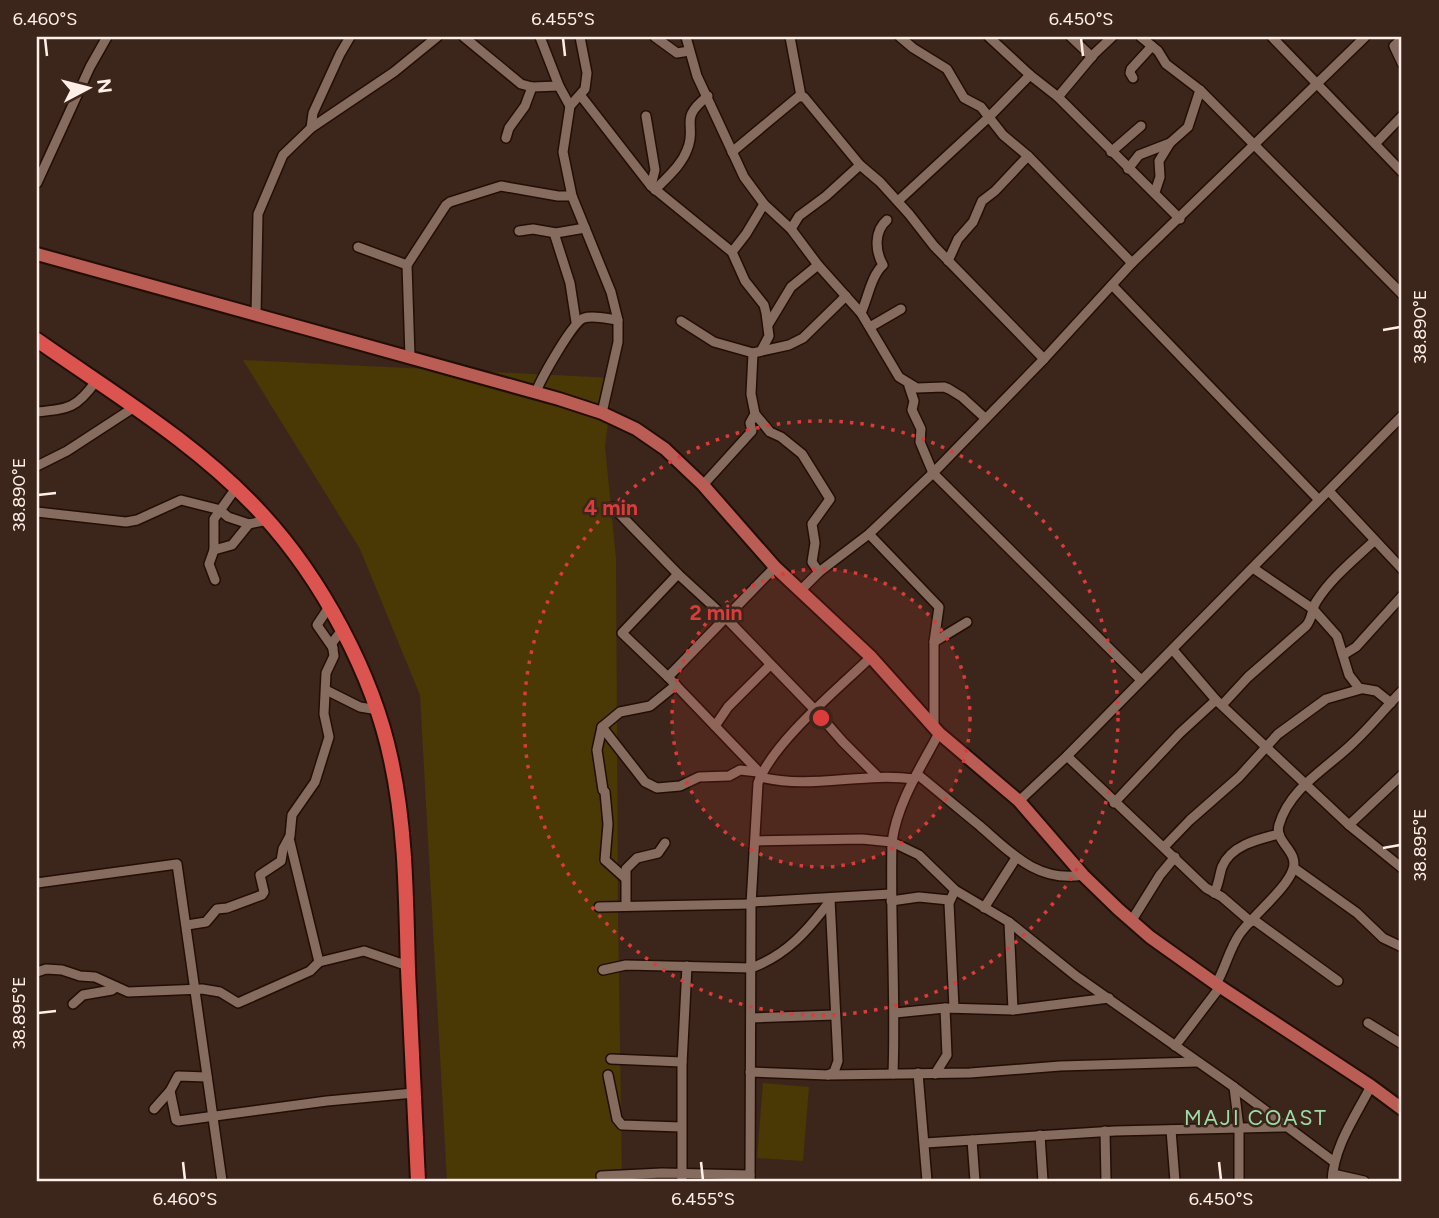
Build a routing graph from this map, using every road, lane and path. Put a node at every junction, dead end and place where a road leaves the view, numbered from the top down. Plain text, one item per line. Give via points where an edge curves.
1 (107, 37) edge
2 (350, 37) edge
3 (437, 37) edge
4 (464, 37) edge
5 (540, 37) edge
6 (580, 37) edge
7 (655, 37) edge
8 (685, 37) edge
9 (790, 37) edge
10 (900, 37) edge
11 (989, 37) edge
12 (1071, 37) edge
13 (1112, 37) edge
14 (1142, 37) edge
15 (1272, 37) edge
16 (1365, 37) edge
17 (1402, 39) edge
18 (1152, 46) junction
19 (689, 51) junction
20 (1092, 57) junction
21 (1402, 63) edge
22 (1030, 75) junction
23 (1133, 78) dead end
24 (1316, 83) junction
25 (559, 86) junction
26 (532, 87) junction
27 (1200, 90) junction
28 (581, 96) junction
29 (708, 96) junction
30 (802, 96) junction
31 (1058, 97) junction
32 (570, 106) junction
33 (646, 116) dead end
34 (1402, 116) edge
35 (989, 117) junction
36 (1141, 125) dead end
37 (311, 128) junction
38 (506, 138) dead end
39 (1170, 143) junction
40 (1376, 143) junction
41 (1254, 144) junction
42 (732, 152) junction
43 (1111, 152) junction
44 (1028, 156) junction
45 (860, 165) junction
46 (1128, 169) junction
47 (1402, 172) edge
48 (37, 183) edge
49 (653, 188) junction
50 (1155, 192) junction
51 (572, 196) junction
52 (898, 201) junction
53 (764, 204) junction
54 (1180, 219) junction
55 (887, 220) dead end
56 (585, 228) junction
57 (791, 229) junction
58 (519, 231) dead end
59 (554, 233) junction
60 (358, 247) dead end
61 (732, 251) junction
62 (37, 254) edge
63 (948, 261) junction
64 (1132, 263) junction
65 (407, 265) junction
66 (818, 265) junction
67 (1112, 285) junction
68 (1402, 294) edge
69 (846, 296) junction
70 (901, 309) dead end
71 (861, 313) junction
72 (257, 314) junction
73 (618, 320) junction
74 (681, 321) dead end
75 (576, 322) junction
76 (768, 325) junction
77 (870, 327) junction
78 (37, 340) edge
79 (757, 352) junction
80 (410, 357) junction
81 (1044, 359) junction
82 (96, 381) junction
83 (909, 386) junction
84 (536, 392) junction
85 (133, 408) junction
86 (37, 412) edge
87 (602, 413) junction
88 (755, 414) junction
89 (1402, 416) edge
90 (985, 418) junction
91 (37, 466) edge
92 (933, 473) junction
93 (703, 485) junction
94 (236, 488) junction
95 (1328, 491) junction
96 (1319, 500) junction
97 (613, 507) dead end
98 (221, 510) junction
99 (37, 512) edge
100 (268, 520) junction
101 (249, 524) junction
102 (869, 534) junction
103 (1374, 541) junction
104 (214, 550) junction
105 (775, 567) junction
106 (1253, 568) junction
107 (1402, 569) edge
108 (819, 572) junction
109 (678, 574) junction
110 (215, 580) dead end
111 (800, 591) junction
112 (1402, 596) edge
113 (329, 607) junction
114 (1313, 609) junction
115 (726, 618) junction
116 (967, 622) dead end
117 (342, 630) junction
118 (934, 642) junction
119 (332, 648) junction
120 (1173, 650) junction
121 (1343, 656) junction
122 (871, 657) junction
123 (770, 665) junction
124 (668, 677) junction
125 (1141, 680) junction
126 (676, 685) junction
127 (1362, 689) junction
128 (326, 690) junction
129 (1402, 691) edge
130 (1219, 702) junction
131 (1391, 702) junction
132 (378, 710) junction
133 (816, 710) junction
134 (715, 726) junction
135 (602, 727) junction
136 (937, 730) junction
137 (1266, 747) junction
138 (1067, 756) junction
139 (760, 774) junction
140 (1402, 775) edge
141 (916, 776) junction
142 (878, 777) junction
143 (1305, 783) junction
144 (1019, 801) junction
145 (1114, 803) junction
146 (1349, 825) junction
147 (1279, 834) junction
148 (289, 838) junction
149 (755, 841) junction
150 (892, 842) junction
151 (665, 843) dead end
152 (1164, 847) junction
153 (1016, 858) junction
154 (1175, 858) junction
155 (1402, 867) edge
156 (1294, 868) junction
157 (1083, 875) junction
158 (625, 878) junction
159 (37, 883) edge
160 (955, 890) junction
161 (1214, 893) junction
162 (891, 898) junction
163 (830, 899) junction
164 (949, 900) junction
165 (751, 903) junction
166 (626, 906) junction
167 (599, 907) dead end
168 (984, 908) junction
169 (1132, 920) junction
170 (1252, 921) junction
171 (1009, 922) junction
172 (187, 925) junction
173 (1402, 947) edge
174 (319, 961) junction
175 (687, 965) junction
176 (408, 966) junction
177 (751, 968) junction
178 (603, 970) dead end
179 (37, 972) edge
180 (1338, 981) dead end
181 (1218, 985) junction
182 (116, 987) junction
183 (195, 989) junction
184 (1109, 998) junction
185 (74, 1004) dead end
186 (950, 1008) junction
187 (1013, 1010) junction
188 (895, 1013) junction
189 (835, 1015) junction
190 (751, 1018) junction
191 (1368, 1024) dead end
192 (1402, 1044) edge
193 (1175, 1046) junction
194 (611, 1059) dead end
195 (682, 1062) junction
196 (1197, 1062) junction
197 (751, 1072) junction
198 (893, 1073) junction
199 (918, 1073) junction
200 (935, 1074) junction
201 (828, 1075) junction
202 (608, 1076) dead end
203 (207, 1077) junction
204 (1371, 1086) junction
205 (1234, 1087) junction
206 (170, 1091) junction
207 (414, 1093) junction
208 (1402, 1109) edge
209 (154, 1110) dead end
210 (212, 1115) junction
211 (681, 1127) junction
212 (1285, 1127) junction
213 (1239, 1128) junction
214 (1171, 1130) junction
215 (1105, 1131) junction
216 (1040, 1135) junction
217 (972, 1140) junction
218 (925, 1143) junction
219 (1334, 1161) junction
220 (601, 1175) dead end
221 (682, 1177) edge
222 (1333, 1177) edge
223 (750, 1178) edge
224 (222, 1181) edge
225 (418, 1181) edge
226 (927, 1181) edge
227 (975, 1181) edge
228 (1043, 1181) edge
229 (1106, 1181) edge
230 (1175, 1181) edge
231 (1239, 1181) edge
232 (1364, 1181) edge

1 - 48 street
2 - 37 street via 313,113
3 - 37 street
4 - 26 street via 517,82
5 - 25 street
6 - 28 street via 587,73
7 - 19 street via 677,53
8 - 19 street
9 - 30 street
10 - 35 street via 947,69 964,98
11 - 22 street
12 - 20 street
13 - 20 street
14 - 18 street
15 - 24 street
16 - 24 street
17 - 21 street via 1394,46
18 - 23 street via 1131,69
18 - 27 street via 1166,64
19 - 29 street
20 - 31 street
22 - 31 street
22 - 35 street
24 - 40 street
24 - 41 street
25 - 26 street
25 - 32 street
26 - 38 street
27 - 39 street via 1188,127
27 - 41 street
28 - 32 street
28 - 49 street
29 - 42 street
29 - 49 street via 690,117 689,147 683,160
30 - 42 street
30 - 45 street
31 - 43 street
32 - 51 street via 563,152
33 - 49 street via 655,170
34 - 40 street
35 - 44 street
35 - 52 street
36 - 43 street
37 - 72 street via 283,155 258,214
39 - 46 street via 1140,155
39 - 50 street via 1159,163
40 - 47 street
41 - 54 street
41 - 68 street
42 - 53 street
43 - 46 street
44 - 63 street via 982,201
44 - 64 street
45 - 52 street
45 - 57 street via 799,216
46 - 50 street
49 - 61 street
50 - 54 street
51 - 56 street
51 - 65 street via 501,186 450,202
52 - 63 street
53 - 57 street
53 - 61 street
54 - 64 street
55 - 71 street via 878,229 877,255 883,265
56 - 59 street
56 - 73 street
57 - 66 street
58 - 59 street
59 - 75 street via 570,283
60 - 65 street
61 - 76 street via 745,281 764,305
62 - 72 main road
63 - 81 street
64 - 67 street
65 - 80 street
66 - 69 street
66 - 76 street via 792,287
67 - 81 street
67 - 96 street
69 - 71 street
69 - 79 street via 803,338
70 - 77 street
71 - 77 street
72 - 80 main road
73 - 75 street via 591,317
73 - 87 street via 618,342
74 - 79 street via 715,342
75 - 84 street
76 - 79 street via 768,339
77 - 83 street
78 - 82 highway
79 - 88 street via 751,394
80 - 84 main road
81 - 90 street
82 - 85 highway
82 - 86 street via 76,405
83 - 90 street via 949,389
83 - 92 street via 920,442
84 - 87 main road
85 - 91 street
85 - 94 highway via 199,454
87 - 93 main road via 665,449
88 - 93 street via 752,431
88 - 108 street via 770,432 802,454 830,499 812,524 812,562
89 - 95 street
90 - 92 street
92 - 102 street
92 - 125 street
93 - 105 main road
94 - 98 street
94 - 100 highway
95 - 96 street
95 - 103 street
96 - 106 street
97 - 109 street
98 - 99 street via 181,500 126,522
98 - 101 street
98 - 104 street via 214,520
100 - 101 street
100 - 113 highway
101 - 104 street via 232,545
102 - 108 street
102 - 118 street via 939,607
103 - 107 street
103 - 114 street via 1329,584
104 - 110 street via 209,564
105 - 111 main road
105 - 115 street
106 - 114 street
106 - 120 street
108 - 111 street
109 - 115 street
109 - 124 street via 622,633
111 - 122 main road
112 - 121 street
113 - 117 highway
113 - 119 street via 317,624
114 - 121 street via 1337,636
114 - 130 street via 1306,626
115 - 123 street
115 - 124 street
116 - 118 street
117 - 119 street
117 - 132 highway
118 - 136 street
119 - 128 street
120 - 125 street
120 - 130 street
121 - 127 street via 1349,675
122 - 133 street
122 - 136 main road
123 - 133 street
123 - 134 street
124 - 126 street
125 - 138 street
126 - 134 street
126 - 135 street via 650,706 620,712
127 - 131 street via 1376,691
127 - 137 street via 1326,699
128 - 132 street via 360,707
128 - 148 street via 324,714 329,737 315,782 294,810
129 - 131 street
130 - 137 street
130 - 145 street via 1180,733
131 - 143 street via 1354,743
132 - 176 highway via 401,827
133 - 139 street
133 - 142 street
134 - 139 street
135 - 139 street via 645,782 657,788 680,786 699,777 730,776 740,770
135 - 158 street via 597,750 608,824 606,860
136 - 141 street
136 - 144 main road
137 - 143 street
137 - 152 street
138 - 144 street
138 - 145 street
139 - 142 street via 783,782
139 - 149 street
140 - 146 street
141 - 142 street
141 - 150 street
141 - 153 street
143 - 146 street
143 - 147 street via 1283,815
144 - 157 main road
145 - 152 street
146 - 155 street
147 - 156 street via 1293,857
147 - 161 street via 1251,841 1232,855
148 - 172 street via 281,861 260,875 262,895 217,909 206,922
148 - 174 street
149 - 150 street
149 - 165 street
150 - 160 street via 927,861
150 - 162 street
151 - 158 street via 656,854 635,859 625,870
152 - 154 street
153 - 157 street via 1047,874
153 - 168 street
154 - 161 street
154 - 169 street
156 - 170 street
156 - 173 street
157 - 169 main road
158 - 166 street
159 - 172 street via 177,864
160 - 164 street
160 - 168 street
161 - 170 street
162 - 163 street
162 - 164 street
162 - 188 street
163 - 165 street
163 - 177 street via 806,933
163 - 189 street
164 - 186 street
165 - 166 street
165 - 177 street
166 - 167 street
168 - 171 street
169 - 181 main road
170 - 180 street
170 - 181 street via 1238,937
171 - 184 street
171 - 187 street
172 - 183 street
174 - 176 street via 364,951
174 - 183 street via 310,971 240,1002 220,992
175 - 177 street
175 - 178 street via 626,965
175 - 195 street
176 - 207 highway
177 - 190 street
179 - 182 street via 62,970
181 - 193 street
181 - 204 main road
182 - 183 street via 133,992
182 - 185 street via 83,995
183 - 203 street
184 - 187 street
184 - 193 street
186 - 187 street
186 - 188 street
186 - 200 street via 947,1055
188 - 198 street
189 - 190 street
189 - 201 street via 838,1061
190 - 197 street
191 - 192 street
193 - 196 street
194 - 195 street
195 - 211 street
196 - 200 street
196 - 205 street
197 - 201 street
197 - 223 street
198 - 199 street
198 - 201 street
199 - 200 street
199 - 218 street
202 - 211 street via 622,1125
203 - 206 street via 178,1076
203 - 210 street
204 - 208 main road
204 - 219 street
205 - 212 street
205 - 213 street
206 - 209 street
206 - 210 street via 176,1121
207 - 210 street
207 - 225 highway
210 - 224 street
211 - 221 street
212 - 213 street
212 - 219 street
213 - 214 street
213 - 231 street
214 - 215 street
214 - 230 street
215 - 216 street
215 - 229 street
216 - 217 street
216 - 228 street
217 - 218 street
217 - 227 street
218 - 226 street
219 - 222 street
220 - 221 street
221 - 223 street
222 - 232 street

